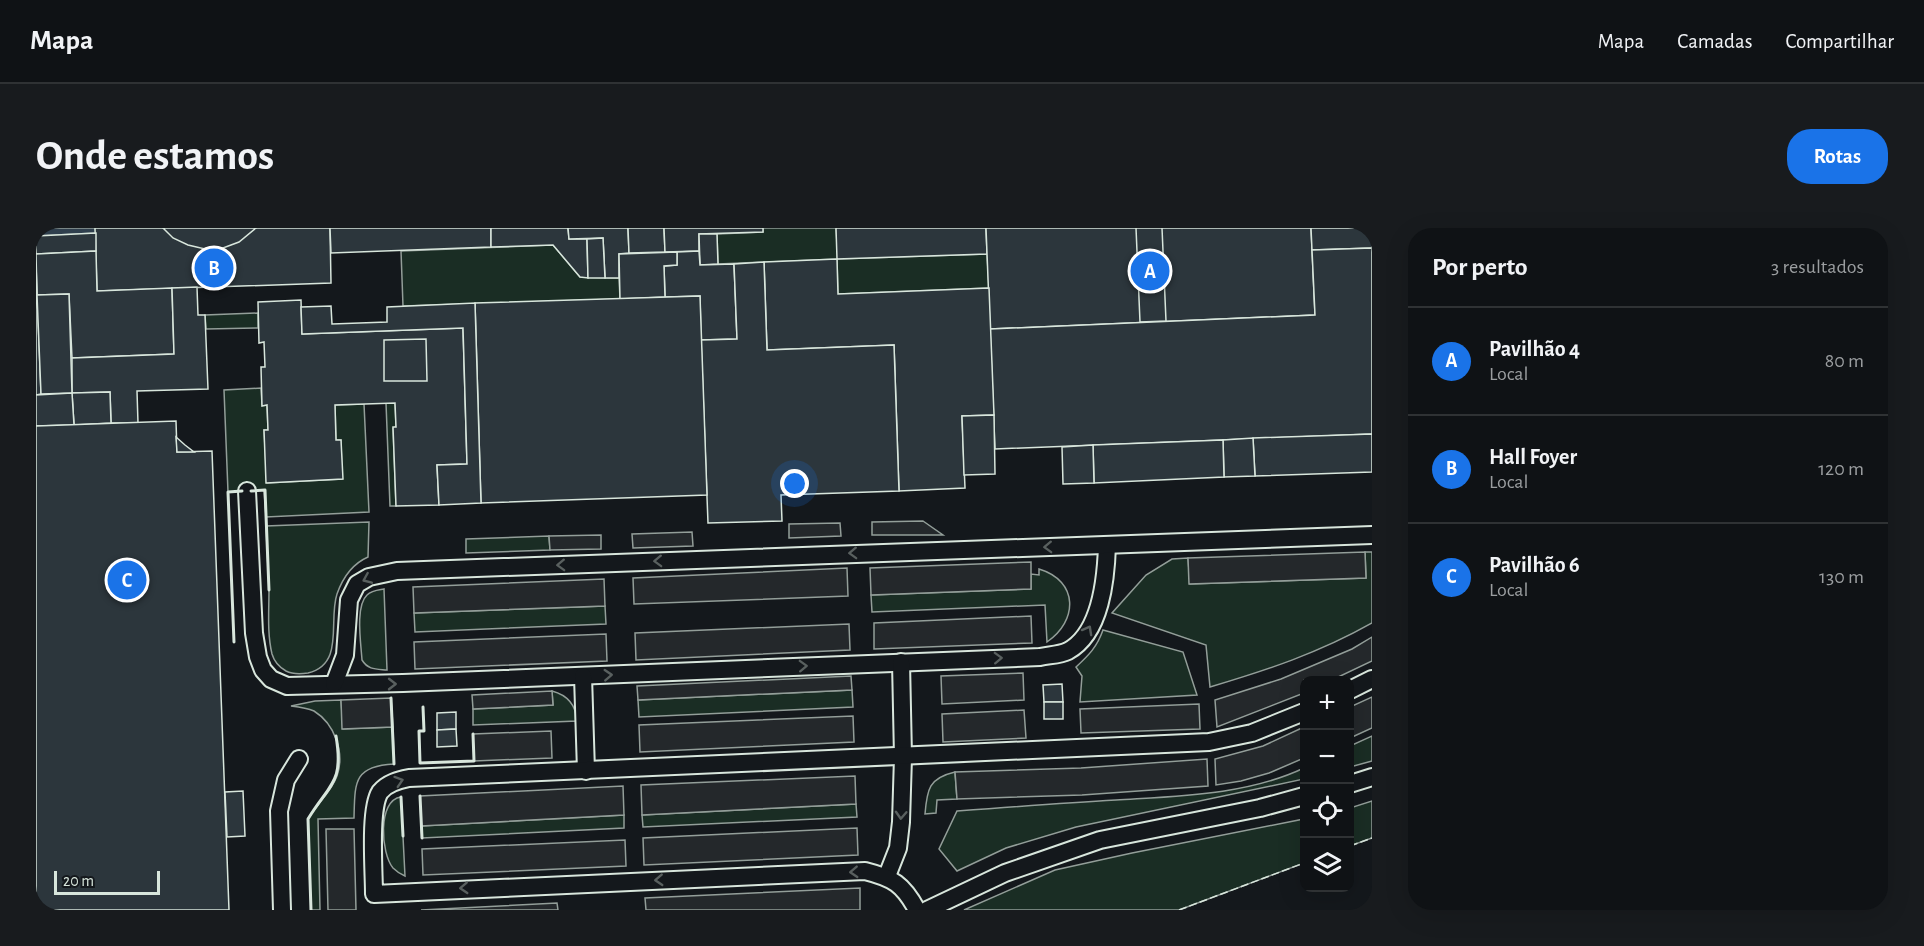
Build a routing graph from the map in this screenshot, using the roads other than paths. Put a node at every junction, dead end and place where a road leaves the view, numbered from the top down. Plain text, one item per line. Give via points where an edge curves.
1 (247, 491) dead end
2 (1372, 535) edge
3 (1107, 545) junction
4 (901, 662) junction
5 (583, 676) junction
6 (1372, 679) edge
7 (334, 684) junction
8 (1354, 688) edge
9 (1300, 714) edge
10 (903, 757) junction
11 (299, 759) dead end
12 (586, 771) junction
13 (1372, 777) edge
14 (1354, 783) edge
15 (1300, 797) edge
16 (887, 876) junction
17 (282, 910) edge
18 (917, 910) edge
19 (927, 910) edge

1 - 7 lane via 254,633 263,670 271,679 287,686
2 - 3 lane
4 -> 3 lane via 1040,657 1067,652 1083,639 1095,618
3 -> 7 lane via 397,571 357,584 349,600 345,655
5 -> 4 lane
4 - 10 lane
7 -> 5 lane
5 - 12 lane
6 - 8 lane
9 - 10 lane via 1252,733 1209,742
10 - 12 lane
10 -> 16 lane via 901,822
11 - 17 lane via 286,780 279,811
16 -> 12 lane via 865,871 374,894 375,809 380,792 393,782 409,778
13 - 14 lane
15 - 19 lane via 1100,840 1005,873
16 - 18 lane via 901,886

